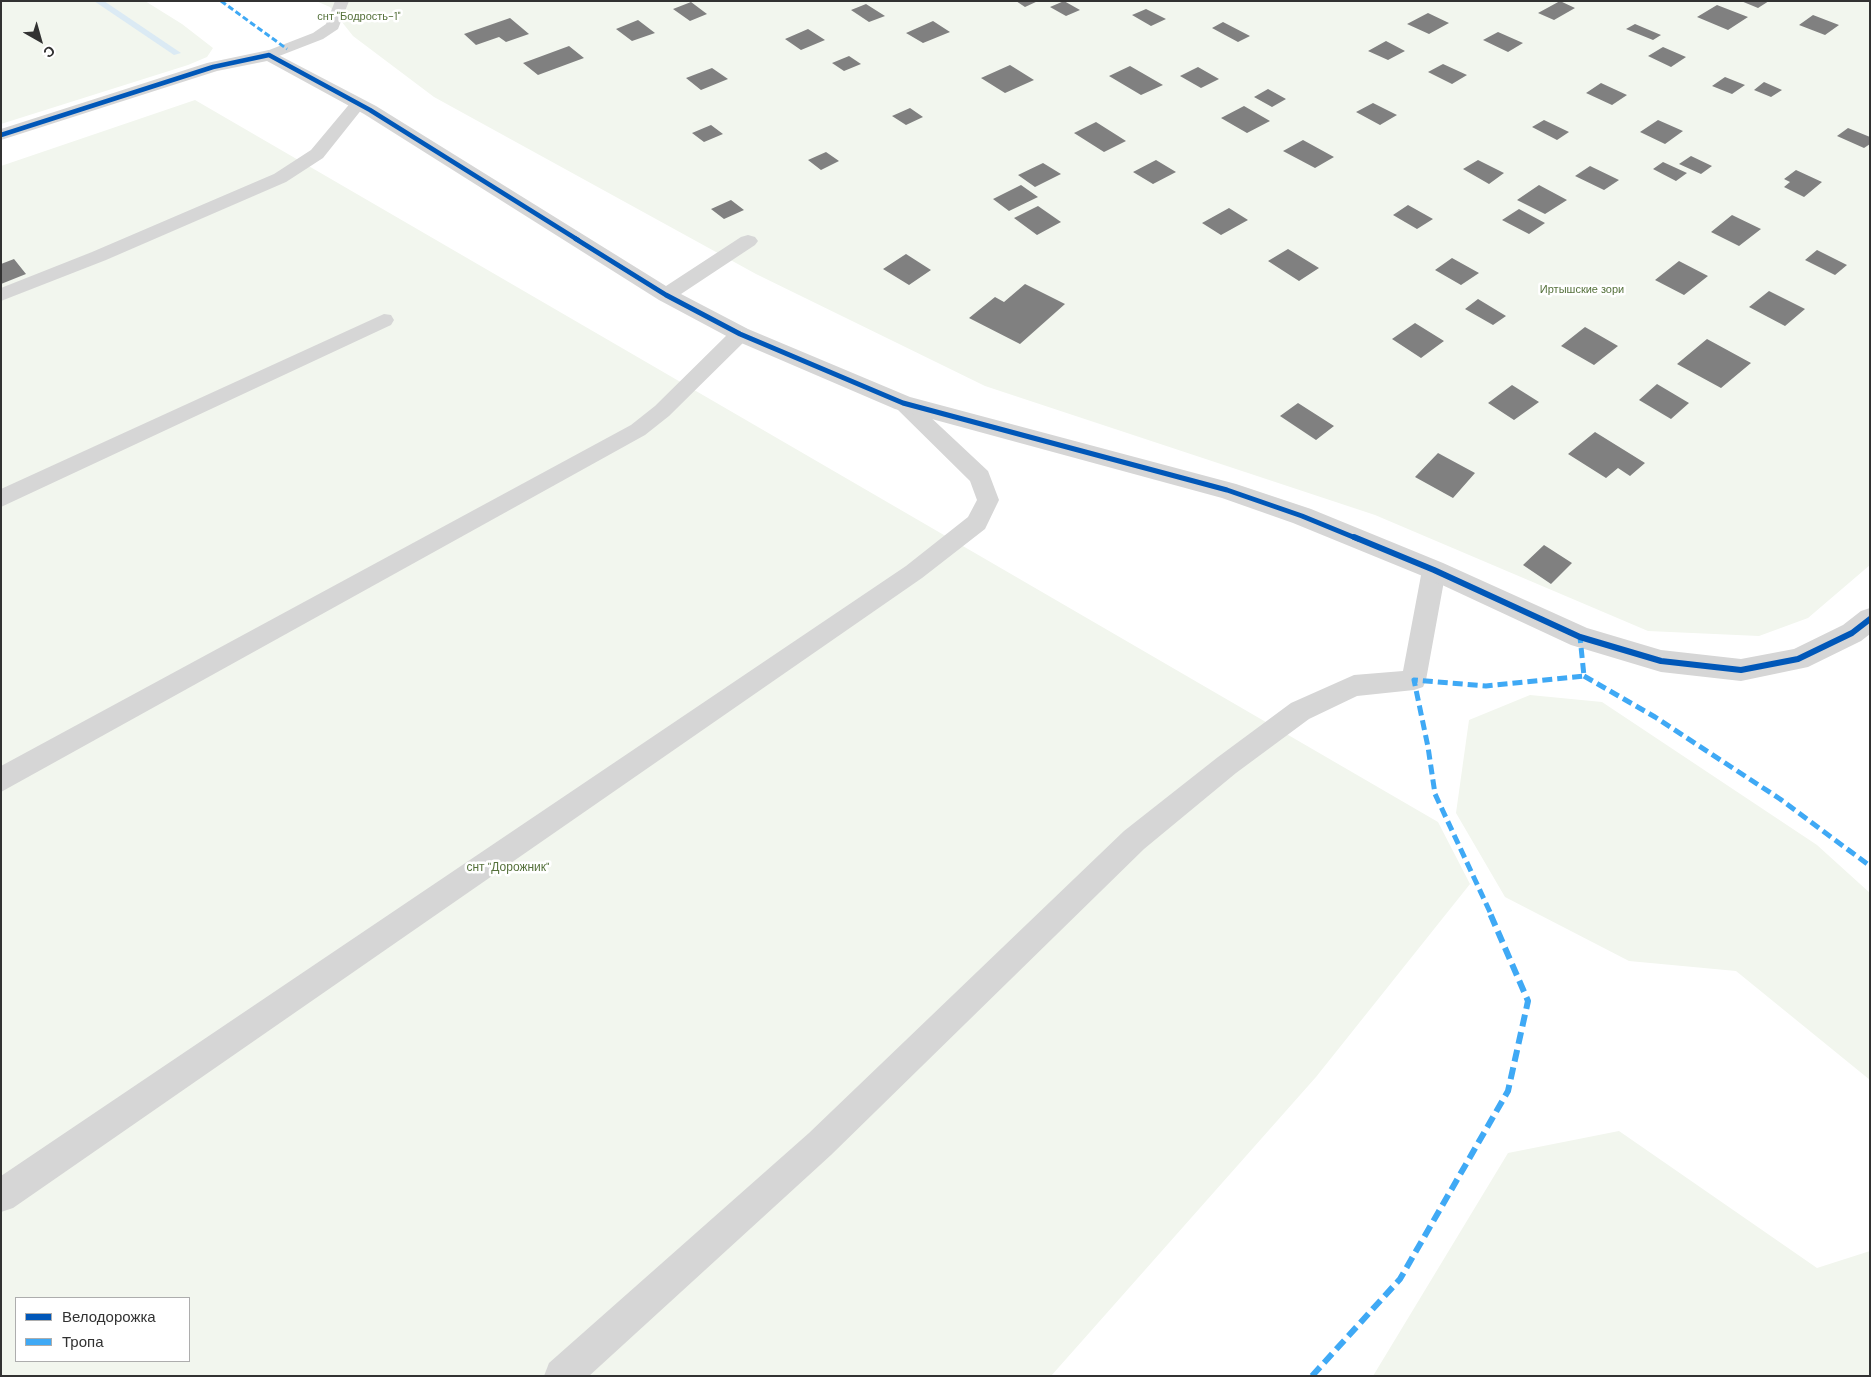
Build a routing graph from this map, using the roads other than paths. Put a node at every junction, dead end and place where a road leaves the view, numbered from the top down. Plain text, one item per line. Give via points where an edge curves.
1 (342, 1) edge
2 (270, 55) junction
3 (358, 104) junction
4 (1, 135) edge
5 (748, 242) dead end
6 (1, 295) edge
7 (666, 295) junction
8 (384, 320) dead end
9 (740, 334) junction
10 (903, 403) junction
11 (1, 499) edge
12 (1434, 570) junction
13 (1870, 619) edge
14 (1, 780) edge
15 (1, 1196) edge
16 (562, 1376) edge

1 - 2 lane via 333,26 318,36
2 - 3 street
2 - 4 street via 213,67
3 - 6 lane via 317,154 280,178
3 - 7 street
5 - 7 street
7 - 9 street
8 - 11 lane
9 - 10 street
9 - 14 lane via 662,411 638,430
10 - 12 street via 1227,490 1302,516
10 - 15 lane via 980,477 988,500 976,523 906,578
12 - 13 street via 1580,637 1661,661 1741,670 1798,659 1852,633
12 - 16 lane via 1414,680 1354,686 1300,711 1134,840 820,1144

